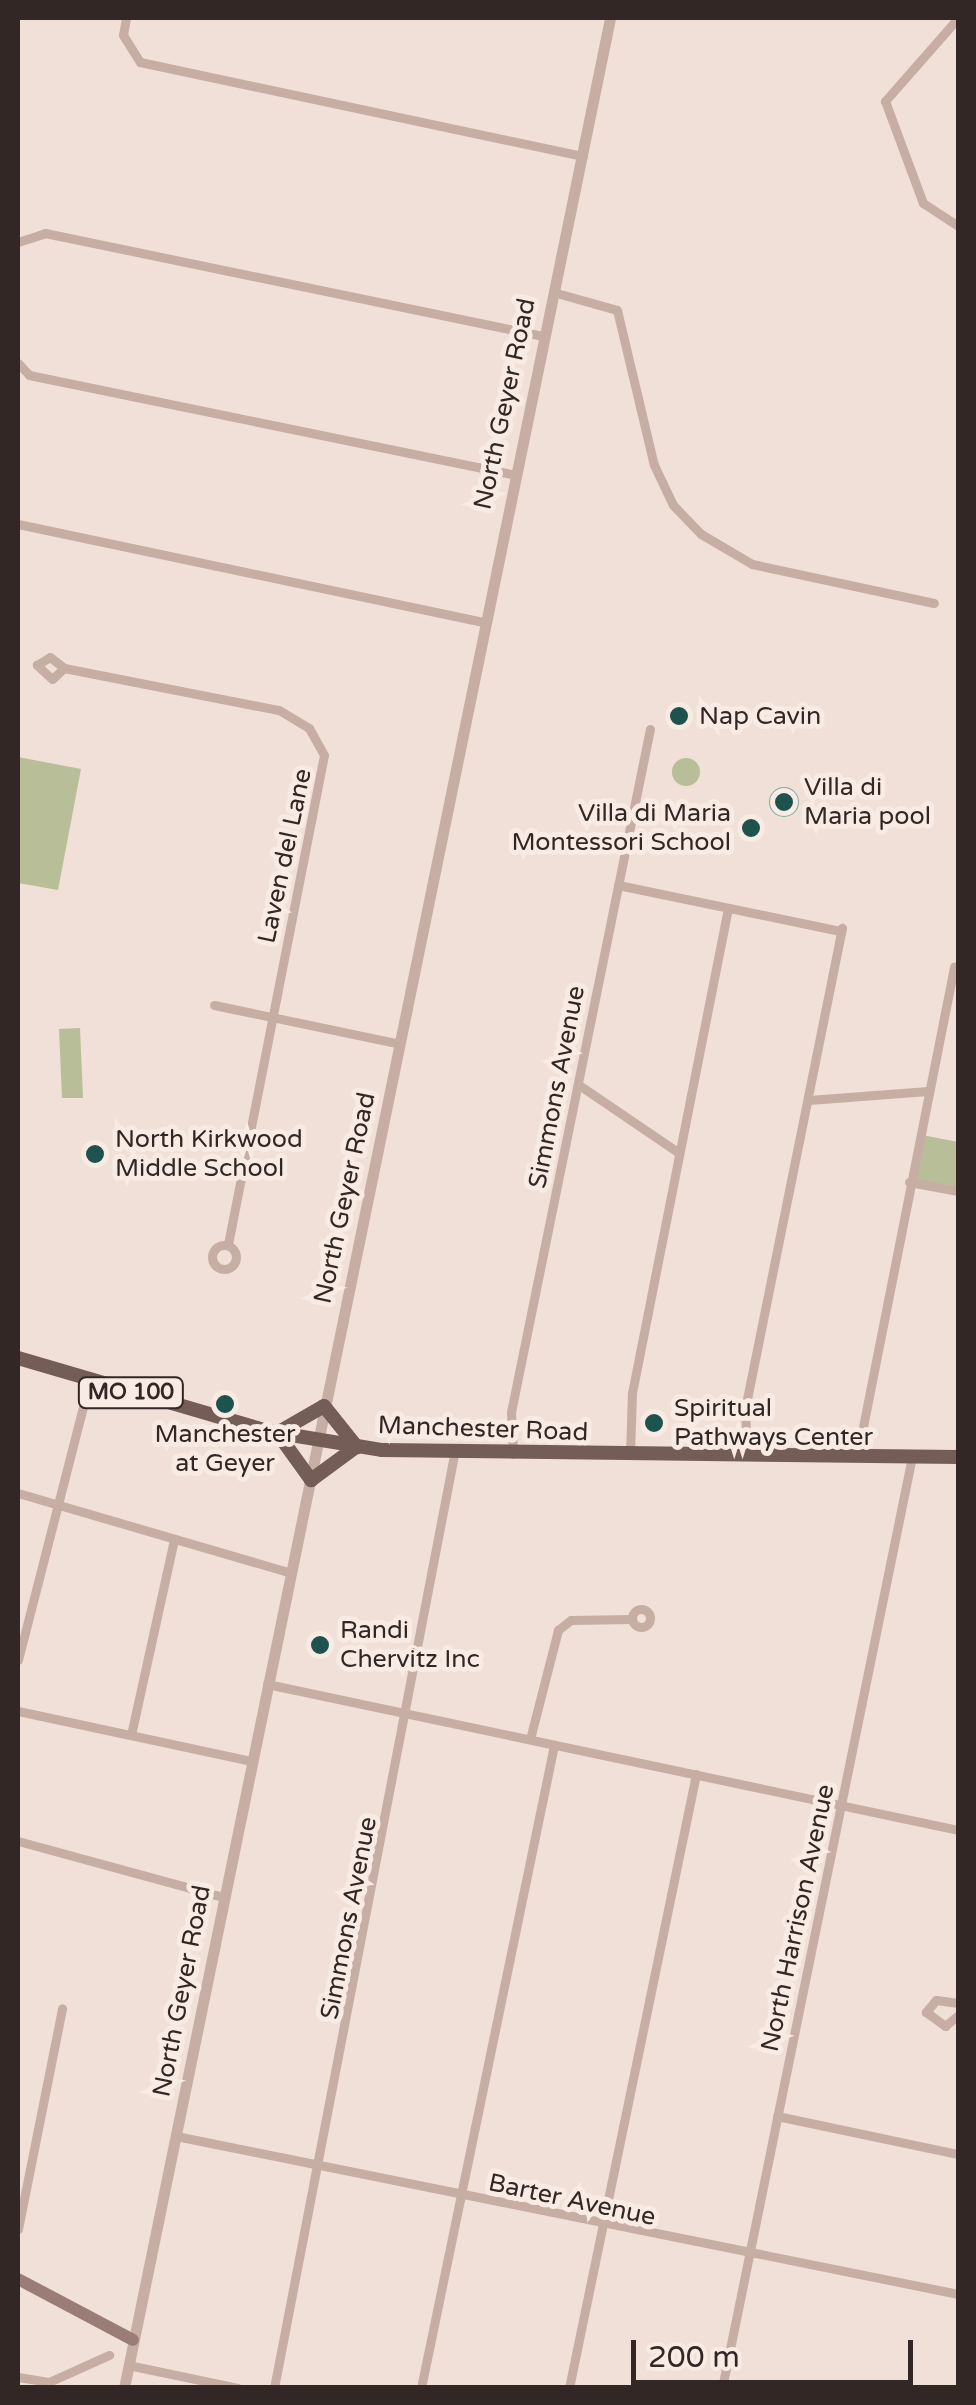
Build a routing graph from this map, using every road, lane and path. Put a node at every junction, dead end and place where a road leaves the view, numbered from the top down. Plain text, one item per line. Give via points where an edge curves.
1 (126, 18) edge
2 (610, 18) edge
3 (958, 18) edge
4 (584, 156) junction
5 (958, 226) edge
6 (18, 242) edge
7 (553, 292) junction
8 (543, 336) junction
9 (18, 364) edge
10 (29, 375) junction
11 (18, 383) edge
12 (512, 474) junction
13 (18, 524) edge
14 (934, 603) dead end
15 (482, 622) junction
16 (64, 668) dead end
17 (650, 728) dead end
18 (618, 884) junction
19 (728, 908) junction
20 (954, 967) dead end
21 (214, 1005) dead end
22 (276, 1018) junction
23 (400, 1044) junction
24 (579, 1086) junction
25 (928, 1091) junction
26 (809, 1100) junction
27 (679, 1154) junction
28 (909, 1182) junction
29 (958, 1191) edge
30 (228, 1244) dead end
31 (18, 1358) edge
32 (90, 1380) junction
33 (324, 1406) junction
34 (277, 1434) junction
35 (318, 1442) junction
36 (357, 1447) junction
37 (513, 1454) junction
38 (454, 1455) junction
39 (630, 1455) junction
40 (748, 1456) junction
41 (858, 1456) junction
42 (912, 1457) junction
43 (958, 1457) edge
44 (311, 1480) junction
45 (18, 1493) edge
46 (55, 1504) junction
47 (174, 1540) junction
48 (291, 1573) junction
49 (631, 1619) dead end
50 (18, 1660) edge
51 (267, 1684) junction
52 (18, 1710) edge
53 (403, 1712) junction
54 (132, 1735) junction
55 (530, 1739) junction
56 (554, 1745) junction
57 (251, 1761) junction
58 (696, 1774) junction
59 (842, 1804) junction
60 (958, 1830) edge
61 (18, 1840) edge
62 (223, 1898) junction
63 (958, 2003) edge
64 (62, 2008) dead end
65 (958, 2015) edge
66 (777, 2116) junction
67 (176, 2136) junction
68 (958, 2154) edge
69 (320, 2167) junction
70 (460, 2197) junction
71 (603, 2227) junction
72 (18, 2229) edge
73 (747, 2258) junction
74 (18, 2279) edge
75 (958, 2294) edge
76 (133, 2340) junction
77 (109, 2355) dead end
78 (128, 2365) junction
79 (18, 2377) edge
80 (124, 2388) edge
81 (238, 2388) edge
82 (274, 2388) edge
83 (421, 2388) edge
84 (570, 2388) edge
85 (722, 2388) edge

1 - 4 street via 123,35 140,62
2 - 4 street, North Geyer Road
3 - 5 street via 885,101 923,203
4 - 7 street, North Geyer Road
6 - 8 street via 45,233
7 - 8 street, North Geyer Road
7 - 14 street via 618,310 654,465 673,505 702,534 752,564
8 - 12 street, North Geyer Road
9 - 10 street
10 - 11 street
10 - 12 street
12 - 15 street, North Geyer Road
13 - 15 street
15 - 23 street, North Geyer Road
16 - 22 street, Laven del Lane via 280,710 319,743 326,774
17 - 18 street, Simmons Avenue
18 - 19 street
18 - 24 street, Simmons Avenue
19 - 26 street via 842,929
19 - 27 street
20 - 25 street
21 - 22 street
22 - 23 street
22 - 30 street, Laven del Lane
23 - 33 street, North Geyer Road
24 - 27 street
24 - 37 street, Simmons Avenue via 511,1412
25 - 26 street
25 - 28 street
26 - 40 street via 745,1409
27 - 39 street via 632,1393
28 - 29 street
28 - 41 street
31 - 32 main road, Manchester Road / MO 100
32 - 34 main road, Manchester Road / MO 100
32 - 46 street
33 - 34 main road
33 - 35 street, North Geyer Road
33 - 36 main road
34 - 35 main road, Manchester Road / MO 100
34 - 44 main road
35 - 36 main road, Manchester Road / MO 100
35 - 44 street, North Geyer Road
36 - 38 main road, Manchester Road / MO 100
36 - 44 main road
37 - 38 main road, Manchester Road / MO 100
37 - 39 main road, Manchester Road / MO 100
38 - 53 street, Simmons Avenue
39 - 40 main road, Manchester Road / MO 100
40 - 41 main road, Manchester Road / MO 100
41 - 42 main road, Manchester Road / MO 100
42 - 43 main road, Manchester Road / MO 100
42 - 59 street, North Harrison Avenue
44 - 48 street, North Geyer Road
45 - 46 street
46 - 47 street
46 - 50 street
47 - 48 street
47 - 54 street
48 - 51 street, North Geyer Road
49 - 55 street via 571,1620 558,1630
51 - 53 street
51 - 57 street, North Geyer Road
52 - 54 street
53 - 55 street
53 - 69 street, Simmons Avenue
54 - 57 street
55 - 56 street
56 - 58 street
56 - 70 street
57 - 62 street, North Geyer Road
58 - 59 street
58 - 71 street
59 - 60 street
59 - 66 street, North Harrison Avenue
61 - 62 street
62 - 67 street, North Geyer Road
63 - 65 street via 936,2000 926,2012 944,2026
64 - 72 street
66 - 68 street
66 - 73 street, North Harrison Avenue
67 - 69 street, Barter Avenue
67 - 76 street, North Geyer Road
69 - 70 street, Barter Avenue
69 - 82 street, Simmons Avenue
70 - 71 street, Barter Avenue
70 - 83 street
71 - 73 street, Barter Avenue
71 - 84 street
73 - 75 street, Barter Avenue via 759,2252
73 - 85 street, North Harrison Avenue
74 - 76 main road
76 - 78 street, North Geyer Road
77 - 79 street via 48,2382
78 - 80 street, North Geyer Road
78 - 81 street

